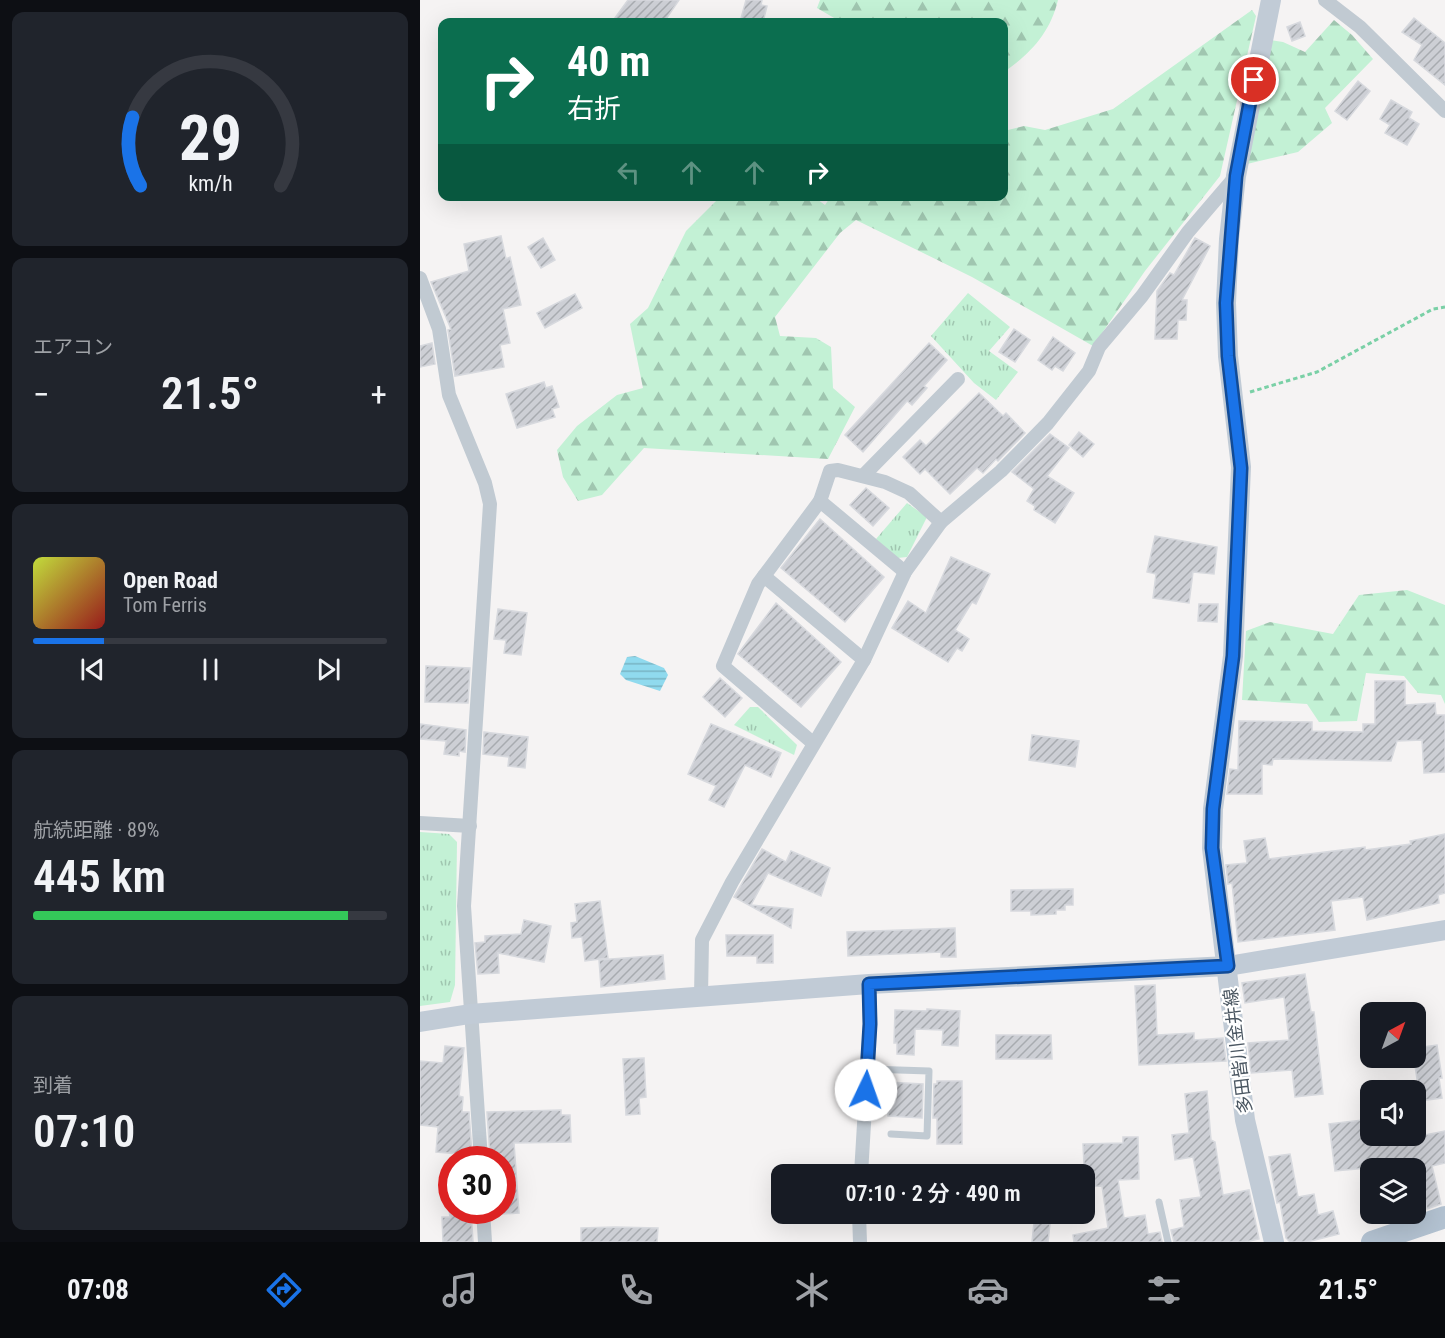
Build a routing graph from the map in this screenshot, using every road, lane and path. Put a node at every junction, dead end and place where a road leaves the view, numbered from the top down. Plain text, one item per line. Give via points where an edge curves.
1 (1271, 0) edge
2 (1325, 0) edge
3 (1445, 111) edge
4 (1236, 176) junction
5 (420, 279) edge
6 (1445, 307) edge
7 (958, 380) dead end
8 (1234, 397) junction
9 (863, 476) junction
10 (820, 501) junction
11 (941, 522) junction
12 (904, 572) junction
13 (764, 576) junction
14 (864, 660) junction
15 (813, 743) junction
16 (420, 823) edge
17 (470, 826) junction
18 (1445, 930) edge
19 (1228, 966) junction
20 (869, 984) junction
21 (701, 996) junction
22 (470, 1014) junction
23 (420, 1022) edge
24 (868, 1069) junction
25 (891, 1134) dead end
26 (480, 1146) edge
27 (862, 1164) edge
28 (1159, 1202) dead end
29 (1445, 1217) edge
30 (484, 1224) edge
31 (859, 1224) edge
32 (485, 1242) edge
33 (860, 1242) edge
34 (1168, 1242) edge
35 (1274, 1242) edge
36 (1372, 1242) edge

1 - 4 main road, 多田皆川金井線
2 - 3 street via 1360,27
4 - 8 main road, 多田皆川金井線 via 1226,303
4 - 11 street via 1099,347 1089,371 1048,423 1001,471
5 - 17 street via 439,329 449,395 490,504
6 - 8 path via 1433,309 1317,372
7 - 9 street
8 - 19 main road, 多田皆川金井線 via 1241,468 1233,645 1213,809 1212,848
9 - 10 street via 830,471
9 - 11 street via 909,493
10 - 12 street
10 - 13 street
11 - 12 street
12 - 14 street
13 - 14 street
13 - 15 street via 723,666
14 - 15 street
15 - 21 street via 702,940
16 - 17 street
17 - 22 street via 464,906
18 - 19 main road
19 - 20 main road
19 - 35 main road, 多田皆川金井線 via 1245,1120
20 - 21 main road
20 - 24 street
21 - 22 main road
22 - 23 main road
22 - 26 street
24 - 25 lane via 929,1071 927,1136
24 - 27 street
28 - 34 lane
29 - 36 main road
30 - 32 street
31 - 33 street

